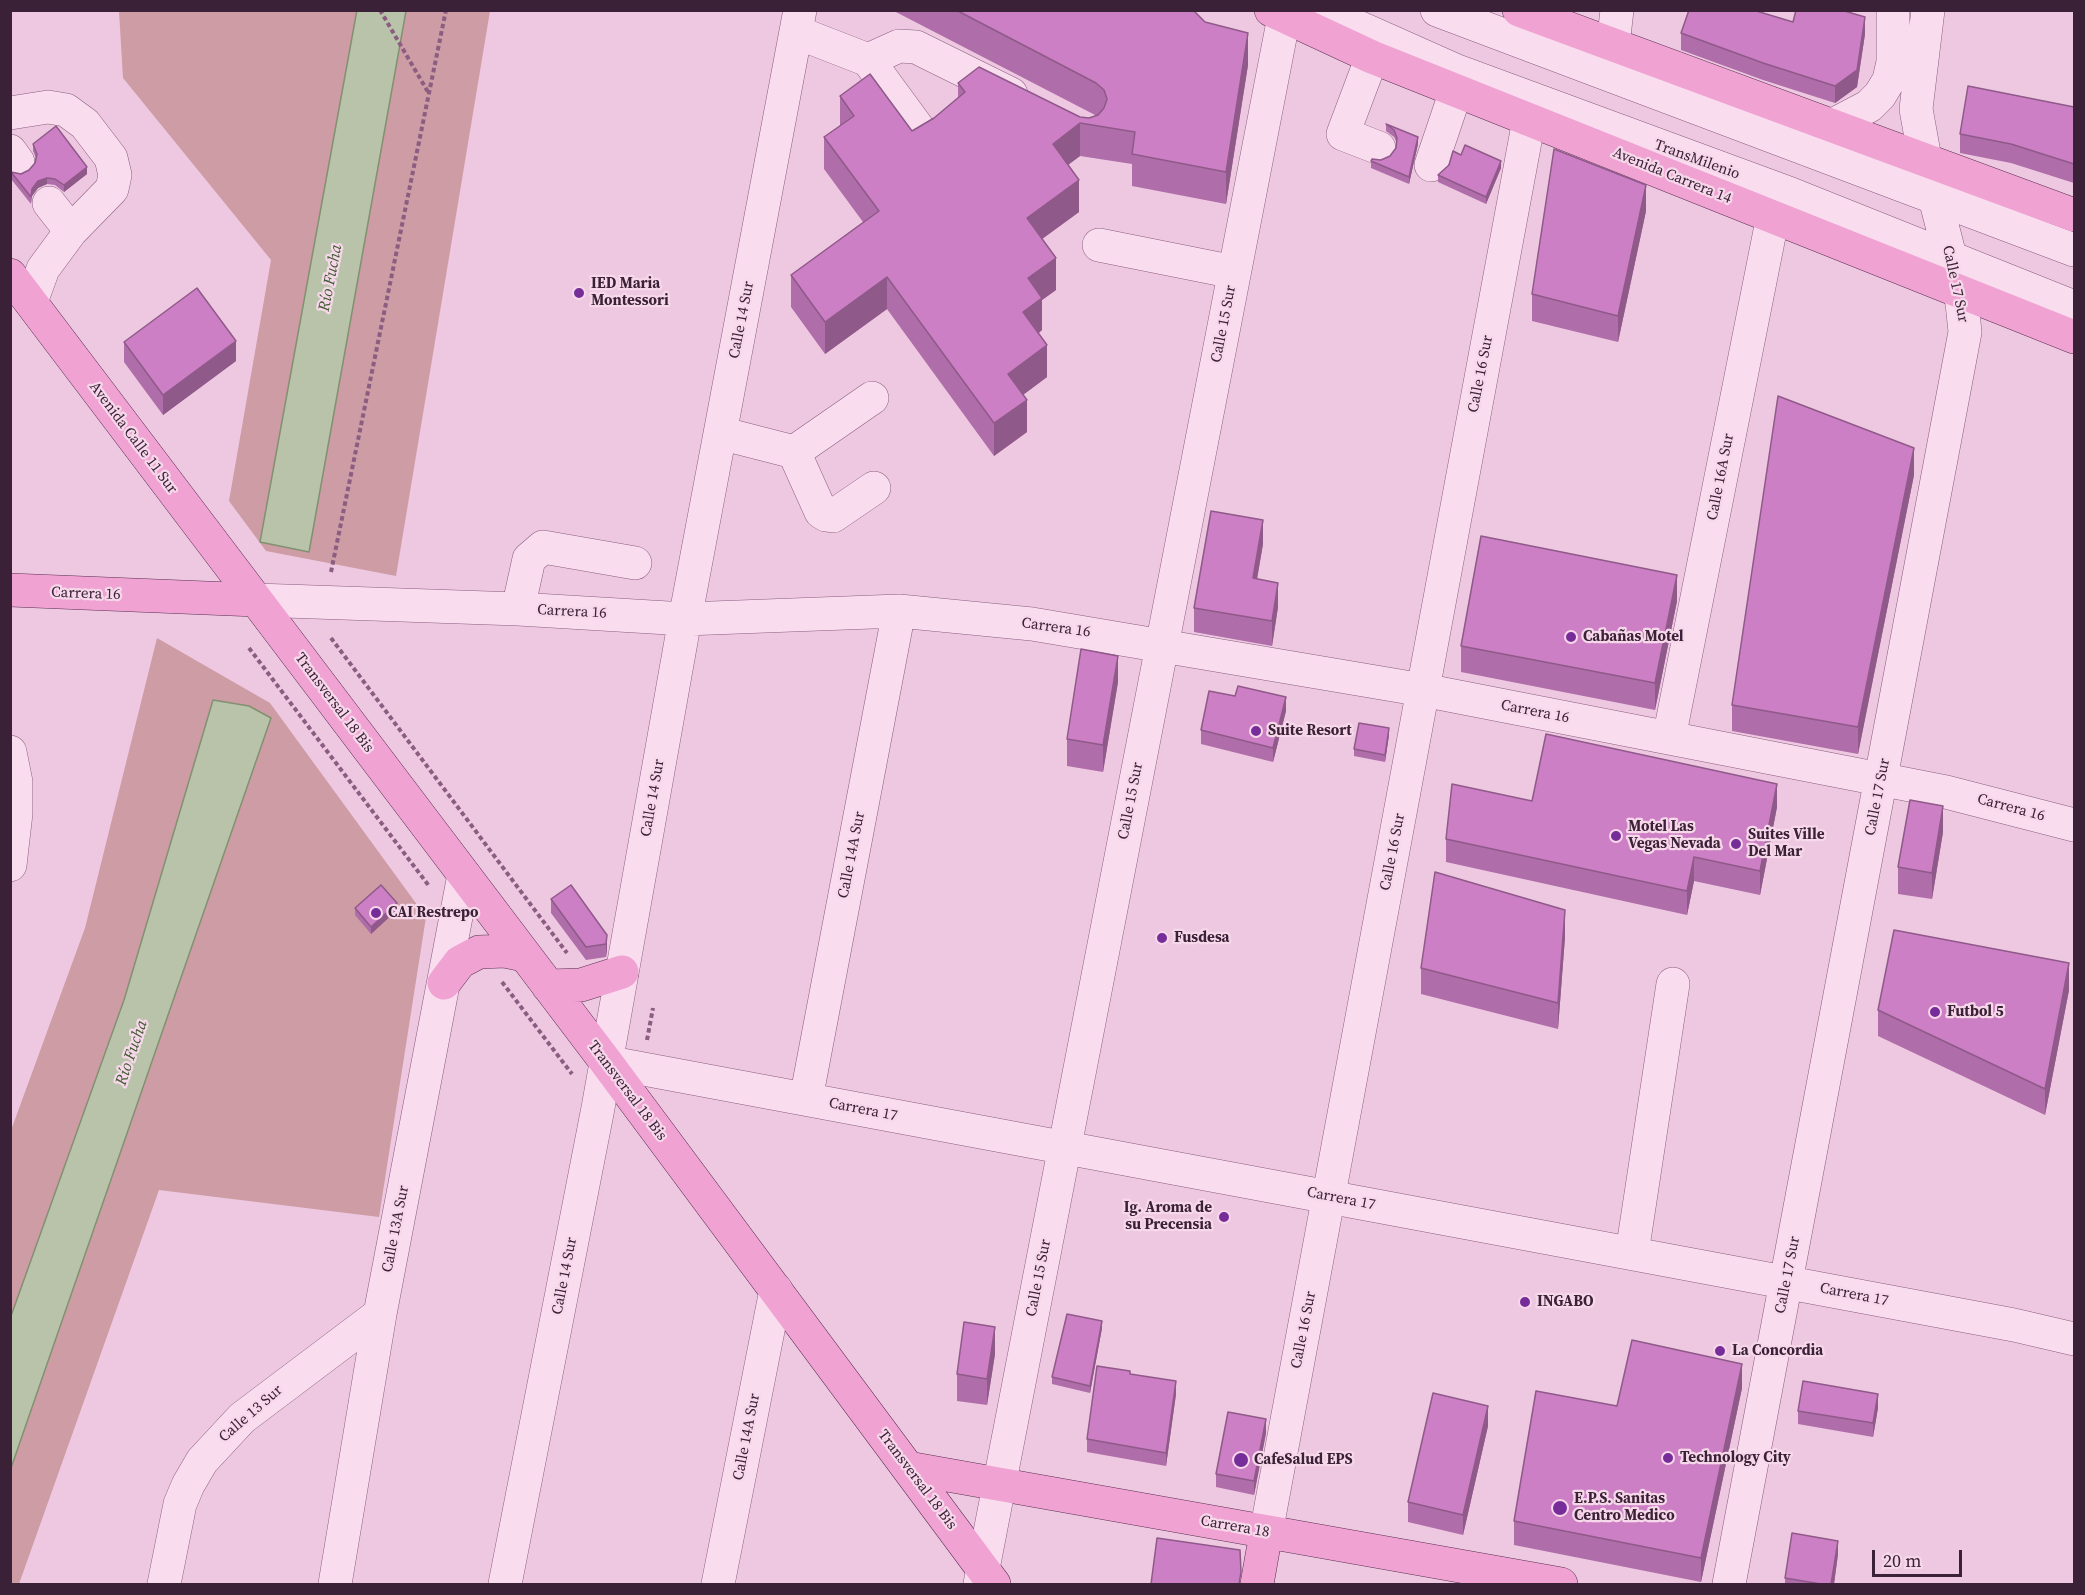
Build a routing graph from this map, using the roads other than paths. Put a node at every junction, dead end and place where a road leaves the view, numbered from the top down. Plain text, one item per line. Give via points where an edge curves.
1 (1320, 10) edge
2 (1437, 10) edge
3 (1519, 10) edge
4 (1617, 10) edge
5 (1893, 10) edge
6 (1928, 10) edge
7 (1277, 14) edge
8 (798, 21) edge
9 (1613, 45) junction
10 (1372, 57) junction
11 (868, 60) junction
12 (1456, 91) junction
13 (1034, 105) edge
14 (10, 112) edge
15 (1529, 120) junction
16 (1833, 125) junction
17 (923, 135) edge
18 (1379, 148) dead end
19 (1925, 159) junction
20 (1435, 166) dead end
21 (1935, 198) junction
22 (49, 203) dead end
23 (2074, 215) edge
24 (1773, 216) junction
25 (71, 231) junction
26 (1099, 245) dead end
27 (2074, 250) edge
28 (1950, 256) junction
29 (1234, 272) junction
30 (10, 275) edge
31 (1958, 289) junction
32 (31, 302) junction
33 (2074, 307) edge
34 (2074, 337) edge
35 (872, 398) dead end
36 (720, 433) junction
37 (794, 452) junction
38 (874, 488) dead end
39 (635, 563) dead end
40 (14, 593) edge
41 (256, 600) junction
42 (518, 609) junction
43 (899, 611) junction
44 (684, 619) junction
45 (1162, 644) junction
46 (1423, 690) junction
47 (1669, 738) junction
48 (10, 752) edge
49 (1881, 779) junction
50 (2074, 825) edge
51 (10, 865) edge
52 (464, 875) junction
53 (524, 955) junction
54 (622, 972) junction
55 (444, 983) junction
56 (1673, 984) dead end
57 (548, 986) junction
58 (606, 1062) junction
59 (806, 1099) junction
60 (1064, 1148) junction
61 (1328, 1197) junction
62 (1632, 1253) junction
63 (1786, 1282) junction
64 (776, 1290) junction
65 (380, 1314) junction
66 (2074, 1339) edge
67 (908, 1468) junction
68 (999, 1484) junction
69 (1266, 1533) junction
70 (985, 1579) edge
71 (164, 1584) edge
72 (335, 1584) edge
73 (505, 1584) edge
74 (718, 1584) edge
75 (1257, 1584) edge
76 (1561, 1584) edge
77 (1729, 1584) edge

1 - 28 street, TransMilenio via 1457,71
2 - 21 street
3 - 9 main road
4 - 9 street
5 - 16 street via 1893,62 1888,81 1869,106
6 - 19 street, Calle 17 Sur via 1916,109
7 - 10 main road, Avenida Carrera 14
7 - 29 street, Calle 15 Sur
8 - 11 street
8 - 36 street, Calle 14 Sur
9 - 16 main road
10 - 12 main road, Avenida Carrera 14
10 - 18 street via 1343,134
11 - 13 street via 899,46 916,47
11 - 17 street
12 - 15 main road, Avenida Carrera 14
12 - 20 street
14 - 25 street via 48,107 66,110 85,124 111,158 115,175 112,189
15 - 24 main road, Avenida Carrera 14
15 - 46 street, Calle 16 Sur via 1505,187
16 - 19 main road
19 - 21 street, Calle 17 Sur
19 - 23 main road
21 - 27 street
21 - 28 street, Calle 17 Sur
22 - 25 street
24 - 31 main road, Avenida Carrera 14
24 - 47 street, Calle 16A Sur
25 - 32 street via 43,268
26 - 29 street
28 - 31 street, Calle 17 Sur
28 - 33 street, TransMilenio
29 - 45 street, Calle 15 Sur
30 - 32 main road, Avenida Calle 11 Sur
31 - 34 main road, Avenida Carrera 14
31 - 49 street, Calle 17 Sur via 1965,332
32 - 41 main road, Avenida Calle 11 Sur
35 - 37 street
36 - 37 street
36 - 44 street, Calle 14 Sur
37 - 38 street via 817,506 826,516 833,516
39 - 42 street via 543,547 529,559
40 - 41 main road, Carrera 16
41 - 42 street, Carrera 16
41 - 52 main road, Transversal 18 Bis
42 - 44 street, Carrera 16
43 - 44 street, Carrera 16
43 - 45 street, Carrera 16 via 1032,624
43 - 59 street, Calle 14A Sur
44 - 54 street, Calle 14 Sur
45 - 46 street, Carrera 16
45 - 60 street, Calle 15 Sur
46 - 47 street, Carrera 16
46 - 61 street, Calle 16 Sur
47 - 49 street, Carrera 16
48 - 51 street via 16,782 16,813
49 - 50 street, Carrera 16
49 - 63 street, Calle 17 Sur
52 - 53 main road, Transversal 18 Bis
52 - 55 street, Calle 13A Sur
53 - 55 main road via 479,952 460,962
53 - 57 main road, Transversal 18 Bis
54 - 57 main road via 589,984
54 - 58 street, Calle 14 Sur
55 - 65 street, Calle 13A Sur
56 - 62 street
57 - 58 main road, Transversal 18 Bis
58 - 59 street, Carrera 17
58 - 64 main road, Transversal 18 Bis
58 - 73 street, Calle 14 Sur
59 - 60 street, Carrera 17
60 - 61 street, Carrera 17
60 - 68 street, Calle 15 Sur
61 - 62 street, Carrera 17
61 - 69 street, Calle 16 Sur
62 - 63 street, Carrera 17
63 - 66 street, Carrera 17
63 - 77 street, Calle 17 Sur
64 - 67 main road, Transversal 18 Bis
64 - 74 street, Calle 14A Sur
65 - 71 street, Calle 13 Sur via 242,1418 202,1461 180,1504
65 - 72 street, Calle 13A Sur
67 - 68 main road, Carrera 18
67 - 70 main road, Transversal 18 Bis
68 - 69 main road, Carrera 18
68 - 70 street, Calle 15 Sur
69 - 75 main road, Calle 16 Sur
69 - 76 main road, Carrera 18

